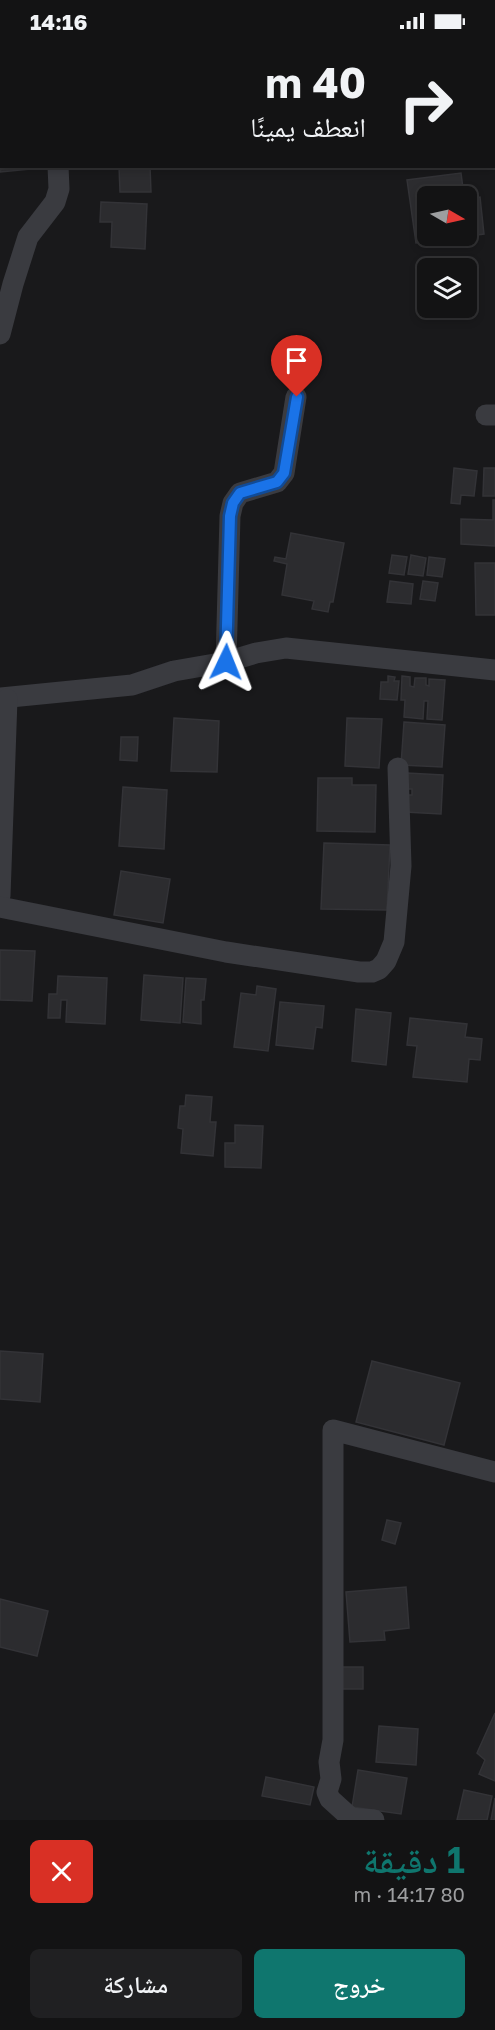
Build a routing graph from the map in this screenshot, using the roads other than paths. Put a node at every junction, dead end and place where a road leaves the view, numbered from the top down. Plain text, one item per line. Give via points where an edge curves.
1 (58, 168) edge
2 (0, 334) edge
3 (297, 397) dead end
4 (226, 662) junction
5 (495, 670) edge
6 (3, 699) edge
7 (398, 768) dead end
8 (0, 896) edge
9 (0, 907) edge
10 (495, 1472) edge
11 (374, 1820) edge

1 - 2 street via 55,202 28,237
3 - 4 street via 284,473 277,482 240,493 233,503
4 - 5 street via 286,648
4 - 6 street via 174,671 132,685
6 - 8 street
7 - 9 street via 402,866 394,942 387,961 372,972 226,952
10 - 11 street via 333,1430 333,1740 327,1791 330,1799 351,1818

